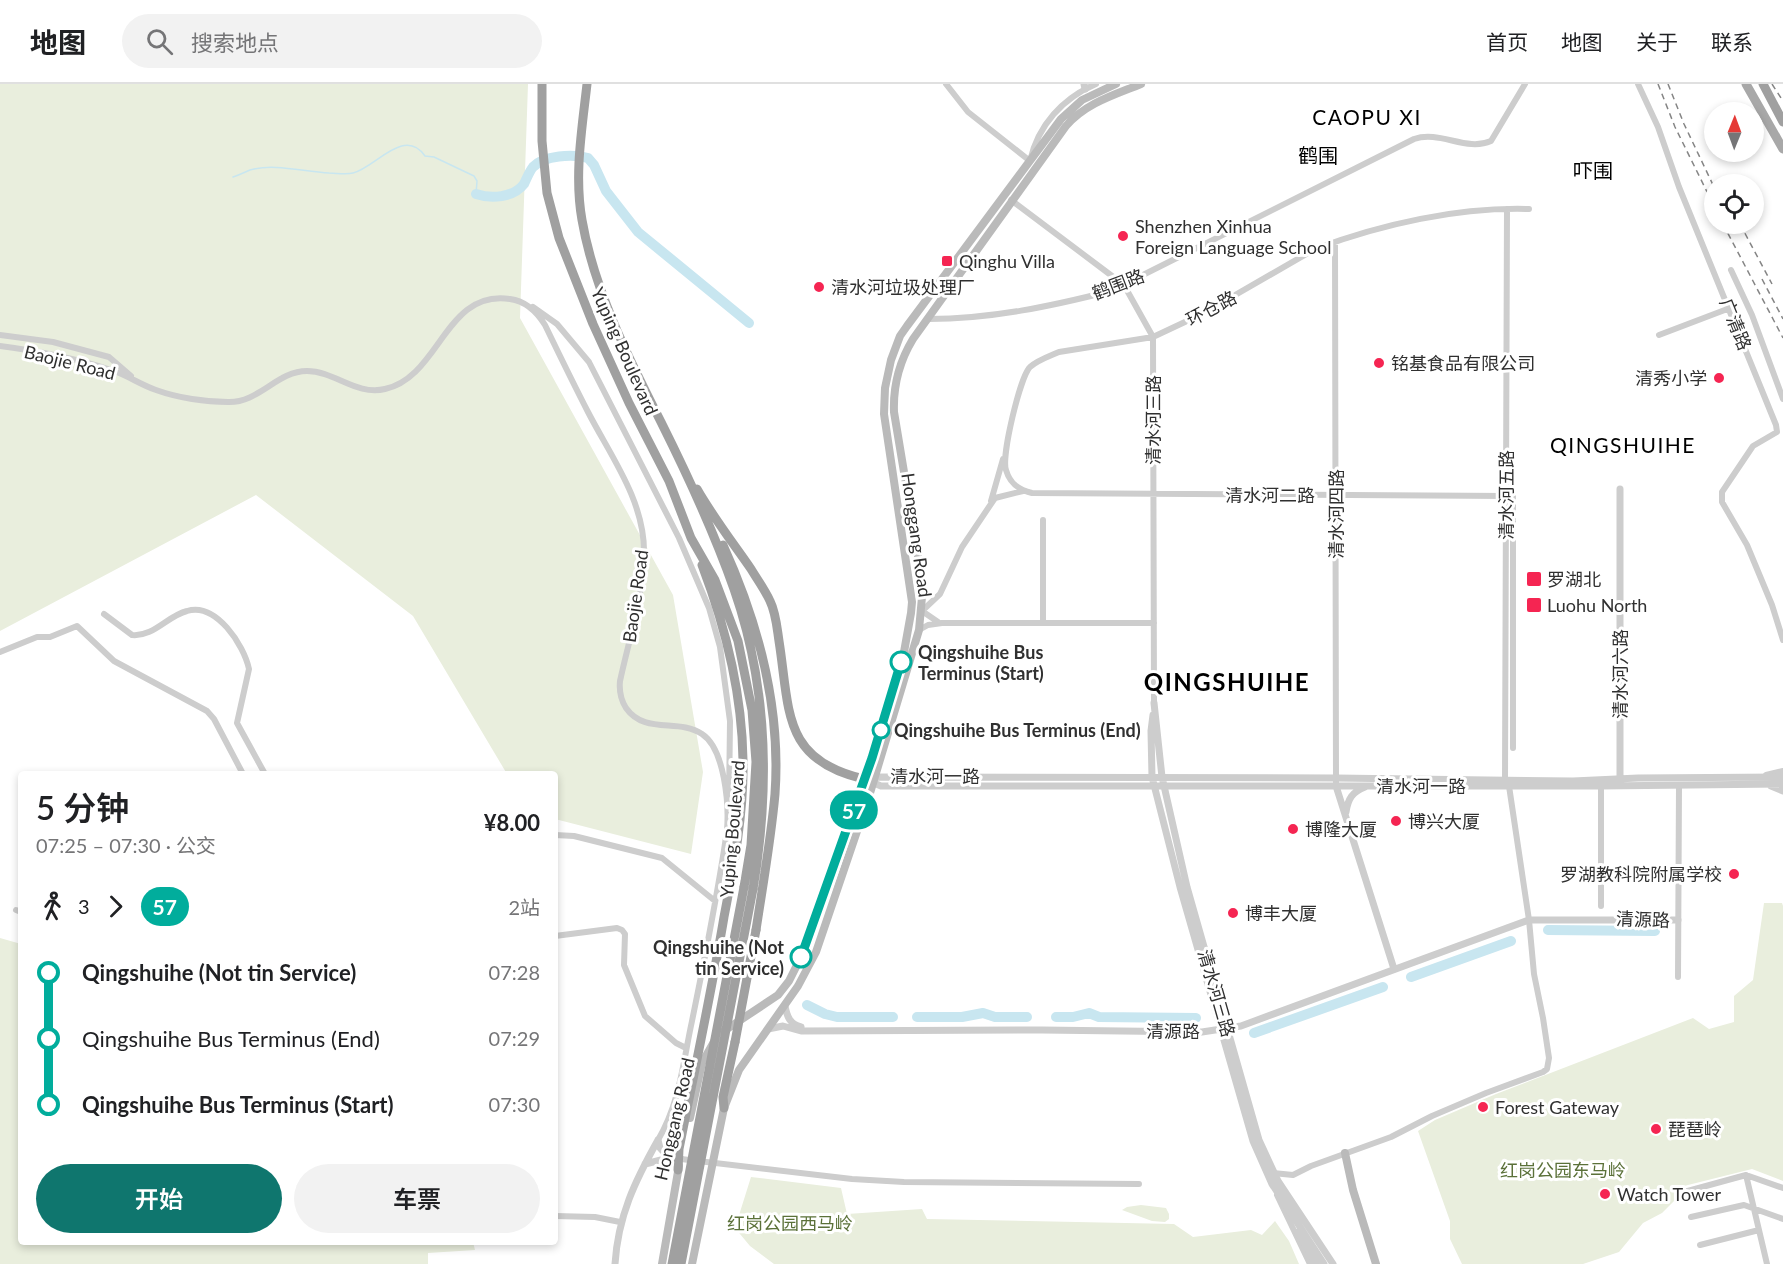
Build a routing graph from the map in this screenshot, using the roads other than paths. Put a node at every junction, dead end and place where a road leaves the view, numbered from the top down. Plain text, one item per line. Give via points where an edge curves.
1 (587, 84) edge
2 (946, 84) edge
3 (1096, 84) edge
4 (1116, 84) edge
5 (1141, 84) edge
6 (1525, 84) edge
7 (1638, 84) edge
8 (1746, 84) edge
9 (1084, 87) edge
10 (1765, 88) edge
11 (542, 89) edge
12 (1783, 107) edge
13 (1783, 122) edge
14 (1783, 149) edge
15 (1030, 160) junction
16 (1011, 200) junction
17 (1507, 208) junction
18 (1529, 209) dead end
19 (1335, 242) junction
20 (1731, 270) dead end
21 (1124, 285) junction
22 (928, 297) junction
23 (521, 301) junction
24 (938, 306) junction
25 (1730, 308) junction
26 (929, 319) junction
27 (0, 335) edge
28 (1659, 335) dead end
29 (1153, 337) junction
30 (0, 346) edge
31 (138, 382) junction
32 (1783, 399) edge
33 (670, 441) junction
34 (1007, 444) junction
35 (1620, 489) dead end
36 (1023, 491) junction
37 (700, 493) junction
38 (1153, 494) junction
39 (1336, 495) junction
40 (1510, 496) junction
41 (990, 504) junction
42 (1043, 520) dead end
43 (691, 538) junction
44 (922, 611) junction
45 (104, 614) dead end
46 (942, 623) junction
47 (1043, 623) junction
48 (1154, 623) junction
49 (919, 630) junction
50 (1783, 640) edge
51 (0, 652) edge
52 (1154, 703) junction
53 (1513, 748) dead end
54 (241, 771) edge
55 (263, 771) edge
56 (1783, 771) edge
57 (1162, 777) junction
58 (1783, 777) edge
59 (871, 779) junction
60 (1153, 781) junction
61 (1761, 781) junction
62 (1336, 782) junction
63 (1620, 782) junction
64 (1601, 783) junction
65 (1507, 784) junction
66 (1783, 784) edge
67 (1373, 785) junction
68 (1679, 785) junction
69 (1164, 786) junction
70 (1783, 791) edge
71 (728, 816) junction
72 (1346, 818) junction
73 (558, 835) edge
74 (749, 888) junction
75 (715, 901) junction
76 (1601, 906) dead end
77 (1529, 919) junction
78 (1678, 920) junction
79 (558, 936) edge
80 (1394, 968) junction
81 (1678, 977) dead end
82 (785, 1006) junction
83 (1223, 1027) junction
84 (768, 1029) junction
85 (686, 1048) junction
86 (724, 1108) junction
87 (658, 1140) junction
88 (1346, 1153) junction
89 (676, 1159) junction
90 (713, 1161) junction
91 (645, 1164) junction
92 (678, 1170) joint
93 (1270, 1174) junction
94 (1746, 1175) junction
95 (1139, 1184) dead end
96 (1272, 1184) junction
97 (1783, 1188) edge
98 (1684, 1192) dead end
99 (1754, 1207) junction
100 (1289, 1211) junction
101 (558, 1215) edge
102 (1691, 1217) dead end
103 (1783, 1219) edge
104 (620, 1222) junction
105 (1759, 1230) junction
106 (1700, 1245) dead end
107 (615, 1264) edge
108 (662, 1264) edge
109 (672, 1264) edge
110 (681, 1264) edge
111 (693, 1264) edge
112 (1310, 1264) edge
113 (1316, 1264) edge
114 (1324, 1264) edge
115 (1333, 1264) edge
116 (1376, 1264) edge
117 (1767, 1264) edge

1 - 33 highway, Yuping Boulevard via 579,150 582,220 621,340
2 - 15 street via 968,112
3 - 9 street
4 - 15 main road, Honggang Road via 1071,110
5 - 16 main road, Honggang Road via 1099,101 1074,117
6 - 21 street, 鹤围路 via 1491,141 1476,145 1427,136 1414,139
7 - 25 street, 广清路
8 - 14 main road
9 - 15 street via 1052,116 1033,144
10 - 12 highway
10 - 13 highway
11 - 43 highway, Yuping Boulevard via 547,193 559,238
15 - 22 main road, Honggang Road
16 - 21 street, 清水河三路
16 - 24 main road, Honggang Road
17 - 18 street, 环仓路
17 - 19 street, 环仓路 via 1417,220
17 - 40 street, 清水河五路
19 - 29 street, 环仓路 via 1315,249 1204,313
19 - 39 street, 清水河四路
20 - 32 street
21 - 26 street, 鹤围路 via 999,315
21 - 29 street, 清水河三路
22 - 24 main road via 937,298
22 - 59 main road, Honggang Road via 900,336 885,387 885,429 911,613
23 - 31 street, Baojie Road via 497,298 467,309 417,371 403,383 386,389 364,390 324,373 302,371 251,398 224,402 166,393
23 - 71 street via 557,324 590,362 693,567 709,608 723,666 730,721
23 - 71 street, Baojie Road via 545,325 622,473 637,513 644,550 639,595 620,684 622,701 643,722 691,729 710,741 725,786
24 - 26 main road, Honggang Road
25 - 28 street
25 - 50 street, 广清路 via 1777,432 1753,446 1722,492 1722,502 1747,545
26 - 44 main road, Honggang Road via 900,364 893,403 923,586
27 - 31 street, Baojie Road via 53,342 109,357
29 - 34 street, 环仓路 via 1059,352 1029,368
29 - 38 street, 清水河三路
30 - 31 street, Baojie Road via 50,354
33 - 37 highway
33 - 74 highway, Yuping Boulevard via 723,560 753,656 763,728 764,773 762,826
34 - 36 street, 环仓路 via 1005,469 1015,486
34 - 41 street
35 - 63 street, 清水河六路
36 - 38 street, 清水河二路
36 - 41 street via 995,498
37 - 59 highway via 770,600 790,717 800,742 823,764 847,775
37 - 86 highway, bridge via 737,579 759,644 774,736 775,791 769,850
38 - 39 street, 清水河二路
38 - 48 street, 清水河三路
39 - 40 street, 清水河二路
39 - 62 street, 清水河四路
40 - 53 street
40 - 65 street, 清水河五路
41 - 44 street via 962,548 940,594
42 - 47 street
43 - 74 highway, Yuping Boulevard via 731,618 752,710 756,773
43 - 89 highway via 730,652 743,776 732,871
44 - 46 street
44 - 49 main road, Honggang Road
45 - 55 street via 132,635 146,634 187,610 219,619 230,629 249,669 237,723
46 - 47 street
46 - 49 street
47 - 48 street
48 - 52 street, 清水河三路
49 - 59 main road, Honggang Road
51 - 54 street via 77,626 114,661 207,711
52 - 57 street, 清水河三路
52 - 60 street, 清水河三路
56 - 61 street
57 - 60 street, 清水河一路
57 - 62 street, 清水河一路
57 - 69 street, 清水河三路
58 - 61 street, 清水河一路
59 - 60 street, 清水河一路 via 887,786
59 - 82 main road, Honggang Road via 816,952
59 - 89 main road, Honggang Road via 794,973 778,995 725,1030 705,1055
60 - 69 street, 清水河一路
60 - 83 street, 清水河三路 via 1180,887
61 - 63 street, 清水河一路
61 - 66 street, 清水河一路
61 - 68 street, 清水河一路
61 - 70 street
62 - 65 street, 清水河一路
62 - 67 street, 清水河一路
62 - 69 street, 清水河一路
62 - 72 street
63 - 64 street, 清水河一路
63 - 68 street, 清水河一路
64 - 65 street, 清水河一路
64 - 76 street
65 - 67 street, 清水河一路
65 - 77 street, 清水河五路
67 - 72 street via 1348,799
68 - 78 street
69 - 83 street, 清水河三路
71 - 75 street, Baojie Road
72 - 80 street
73 - 75 street via 662,858
74 - 109 highway, Yuping Boulevard, bridge
74 - 110 highway, Yuping Boulevard, bridge
75 - 85 street, Baojie Road
77 - 78 street, 清源路
77 - 80 street, 清源路
77 - 88 street, 清水河五路 via 1536,990 1549,1058 1547,1069
78 - 81 street
79 - 85 street via 622,930 624,965 645,1016
80 - 83 street, 清源路 via 1241,1026
82 - 83 street, 清源路 via 786,1017 802,1027
82 - 84 main road, Honggang Road
83 - 84 street, 清源路 via 1202,1032 801,1031 783,1026
83 - 93 street, 清水河三路 via 1254,1142
84 - 86 main road, Honggang Road via 739,1070
85 - 87 street, Baojie Road via 674,1107
86 - 90 main road, Honggang Road
87 - 89 street via 660,1148
87 - 91 street
88 - 93 street via 1293,1175
88 - 116 main road
89 - 90 street
89 - 91 street
89 - 92 highway
90 - 95 street via 904,1182
90 - 111 main road, Honggang Road
91 - 104 street
92 - 108 main road, Honggang Road
93 - 96 street, 清水河三路
93 - 115 street, 清水河三路
94 - 97 street
94 - 98 street
94 - 99 street
96 - 100 street, 清水河三路
96 - 112 street
99 - 102 street via 1737,1205
99 - 103 street
99 - 105 street
100 - 113 street
100 - 114 street, 清水河三路
101 - 104 street
104 - 107 street
105 - 106 street
105 - 117 street

